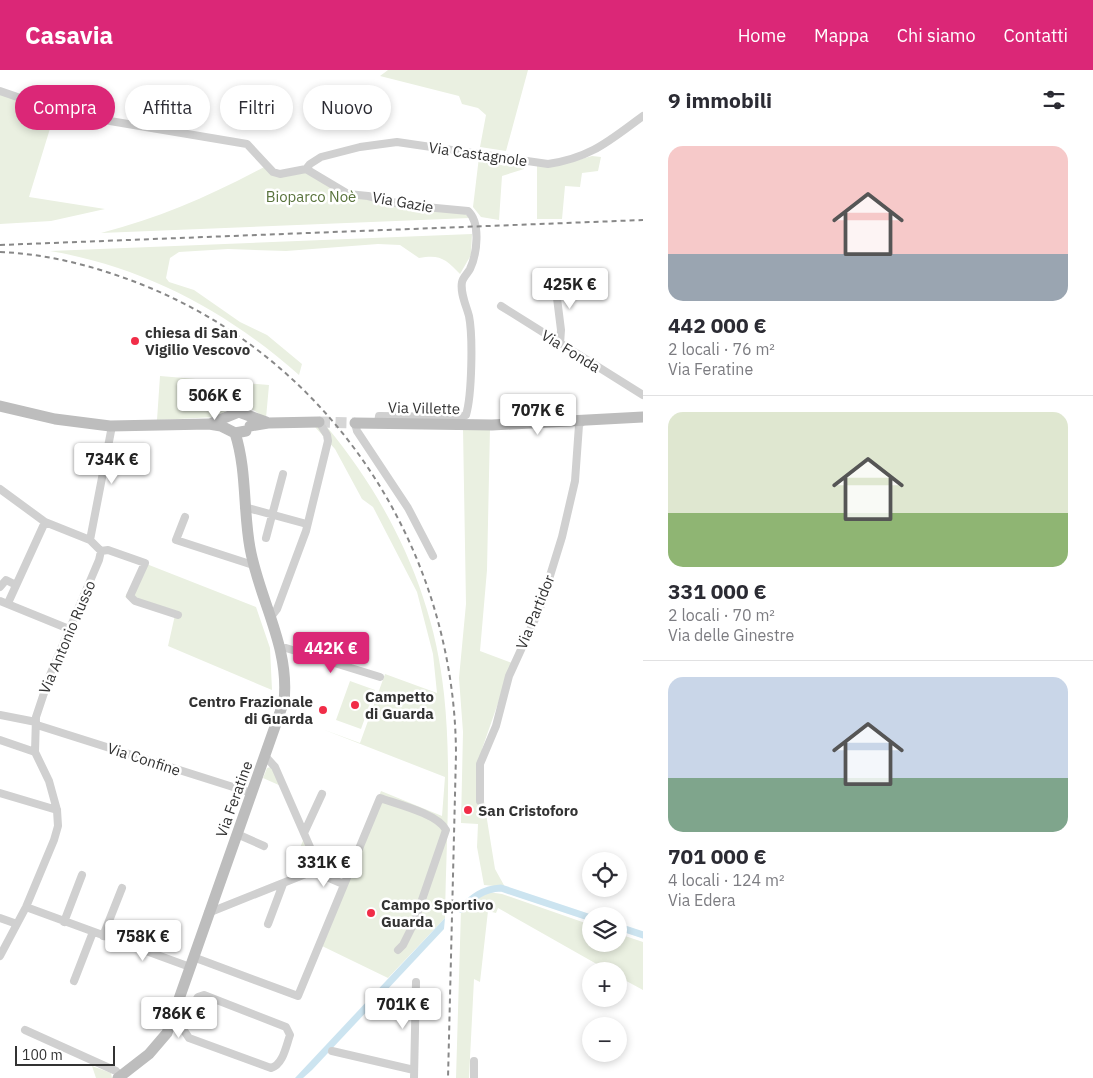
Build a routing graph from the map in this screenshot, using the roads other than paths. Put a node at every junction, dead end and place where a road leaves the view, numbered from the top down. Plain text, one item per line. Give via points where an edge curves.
1 (0, 91) edge
2 (643, 116) edge
3 (306, 169) junction
4 (552, 286) dead end
5 (501, 306) dead end
6 (560, 344) junction
7 (643, 395) edge
8 (0, 406) edge
9 (643, 417) edge
10 (583, 421) junction
11 (319, 422) joint
12 (355, 423) joint
13 (378, 423) junction
14 (209, 424) junction
15 (112, 426) junction
16 (242, 427) junction
17 (283, 474) dead end
18 (0, 489) edge
19 (244, 507) junction
20 (272, 515) junction
21 (185, 517) dead end
22 (45, 522) junction
23 (303, 523) dead end
24 (266, 538) dead end
25 (90, 540) junction
26 (101, 551) junction
27 (433, 556) dead end
28 (253, 565) junction
29 (16, 584) junction
30 (0, 587) edge
31 (4, 602) edge
32 (178, 615) dead end
33 (270, 618) junction
34 (69, 629) junction
35 (281, 649) junction
36 (380, 677) dead end
37 (0, 715) edge
38 (37, 724) junction
39 (0, 740) edge
40 (35, 752) junction
41 (265, 756) junction
42 (0, 792) edge
43 (252, 793) junction
44 (322, 794) dead end
45 (480, 801) dead end
46 (58, 810) junction
47 (304, 833) junction
48 (237, 834) junction
49 (264, 846) dead end
50 (317, 863) junction
51 (313, 871) junction
52 (82, 875) dead end
53 (347, 875) junction
54 (283, 884) junction
55 (343, 884) junction
56 (122, 888) dead end
57 (26, 906) junction
58 (208, 913) junction
59 (0, 918) edge
60 (64, 922) junction
61 (17, 924) junction
62 (268, 924) dead end
63 (93, 932) junction
64 (103, 936) junction
65 (398, 950) dead end
66 (0, 956) edge
67 (192, 962) junction
68 (74, 981) dead end
69 (416, 982) dead end
70 (177, 1009) junction
71 (25, 1030) dead end
72 (332, 1051) dead end
73 (474, 1061) dead end
74 (414, 1074) edge
75 (119, 1077) edge
76 (474, 1078) edge

1 - 3 street via 110,121 247,144 273,172 280,174
2 - 3 street, Via Castagnole via 607,144 581,157 548,164 398,142 360,147 321,158
3 - 13 street, Via Gazie via 348,194 404,205 468,211 475,220 475,254 462,282 470,331 466,414 461,417 379,416
4 - 6 street via 556,290
5 - 6 street, Via Fonda
6 - 7 street, Via Fonda
8 - 15 street via 55,419
9 - 10 street, Via Villette
10 - 13 street, Via Villette via 492,425
10 - 45 street, Via Partidor via 579,425 575,482 562,537 540,608 509,676 496,726 480,764
11 - 16 street
11 - 33 street via 328,441 308,524 277,609
12 - 13 street, Via Villette
12 - 27 street via 357,431 408,508
14 - 15 street
14 - 16 street
14 - 16 street via 239,412
15 - 25 street
16 - 19 street, Via Feratine via 240,452
17 - 20 street
18 - 22 street
19 - 20 street
19 - 28 street, Via Feratine
20 - 23 street
20 - 24 street
21 - 28 street via 176,540
22 - 25 street
22 - 29 street
25 - 26 street
26 - 32 street via 108,550 144,563 130,596
26 - 34 street, Via Antonio Russo
28 - 33 street, Via Feratine
29 - 30 street via 6,580
29 - 31 street
31 - 34 street
33 - 35 street, Via Feratine
34 - 38 street, Via Antonio Russo via 41,699
35 - 36 street
35 - 41 street, Via Feratine via 285,670 284,701
37 - 38 street, Via Confine
38 - 40 street, Via Antonio Russo
38 - 43 street, Via Confine
39 - 40 street
40 - 46 street
41 - 43 street, Via Feratine
41 - 47 street via 275,767
42 - 46 street
43 - 48 street, Via Feratine
44 - 47 street
46 - 57 street via 54,840
47 - 50 street
48 - 49 street
48 - 58 street, Via Feratine
50 - 51 street
50 - 53 street
51 - 54 street
51 - 55 street
52 - 60 street
53 - 55 street
53 - 65 street via 380,798 432,818 444,826 443,841 414,923
54 - 58 street
54 - 62 street
55 - 67 street via 298,996
56 - 64 street
57 - 60 street
57 - 61 street
58 - 67 street, Via Feratine
59 - 61 street
60 - 63 street
61 - 66 street
63 - 64 street
63 - 68 street
64 - 67 street
67 - 70 street, Via Feratine
69 - 74 street
70 - 70 street via 187,1017 183,1028 189,1038 271,1068 278,1066 290,1035 286,1027 204,995 198,997 189,1011
70 - 75 street, Via Feratine via 162,1041
71 - 75 street via 116,1071
72 - 74 street
73 - 76 street

